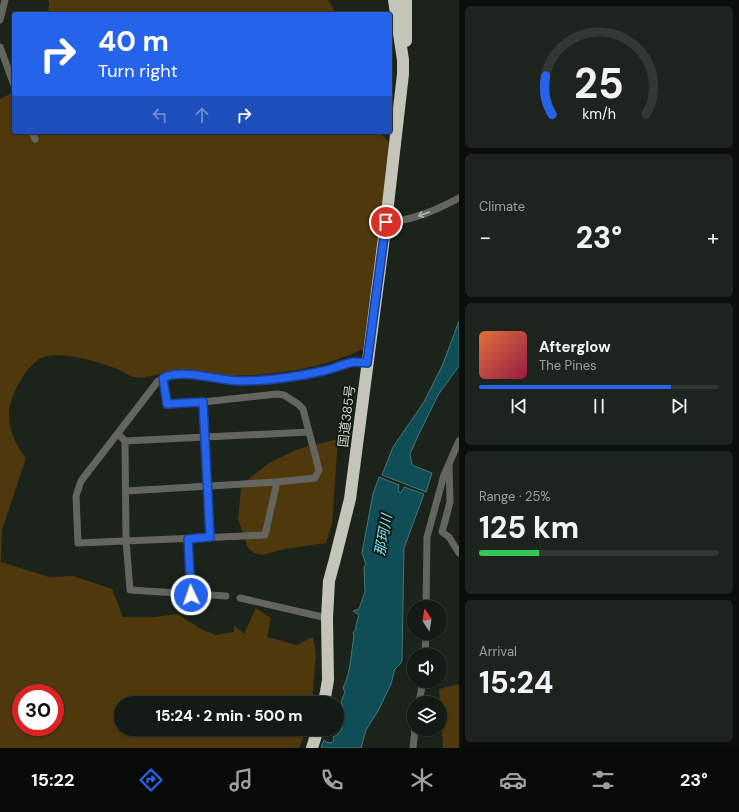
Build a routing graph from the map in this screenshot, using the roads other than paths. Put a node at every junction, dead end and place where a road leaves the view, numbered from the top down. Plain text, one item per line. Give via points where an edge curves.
1 (5, 0) edge
2 (394, 0) edge
3 (406, 0) edge
4 (0, 20) edge
5 (0, 48) edge
6 (403, 60) junction
7 (12, 80) edge
8 (33, 134) edge
9 (35, 139) dead end
10 (459, 198) edge
11 (386, 222) junction
12 (367, 363) junction
13 (163, 378) junction
14 (203, 402) junction
15 (309, 432) junction
16 (118, 434) junction
17 (205, 437) junction
18 (125, 441) junction
19 (459, 441) edge
20 (449, 462) junction
21 (277, 482) junction
22 (208, 486) junction
23 (126, 491) junction
24 (210, 537) junction
25 (188, 539) junction
26 (126, 540) junction
27 (459, 553) edge
28 (191, 595) junction
29 (226, 596) dead end
30 (240, 598) dead end
31 (426, 600) edge
32 (327, 618) junction
33 (325, 696) edge
34 (316, 736) edge
35 (414, 736) edge
36 (312, 748) edge
37 (413, 748) edge

1 - 4 street
2 - 6 highway, 国道385号
3 - 6 highway, 国道385号
5 - 7 street
6 - 11 highway, 国道385号
8 - 9 street
10 -> 11 street via 437,210 416,217
11 - 12 highway, 国道385号
12 - 13 street via 355,362 284,379 241,381 182,373
12 - 32 highway, 国道385号 via 350,499 329,581
13 - 14 street via 167,404
13 - 16 street via 158,381
14 - 15 street via 284,395 302,409
14 - 17 street
15 - 17 street
15 - 21 street via 319,470 315,478
16 - 18 street
16 - 26 street via 78,488 78,543
17 - 18 street
17 - 22 street
18 - 23 street
19 - 20 street
20 - 27 street via 450,502 442,532 449,537
20 - 31 street via 427,537
21 - 22 street
21 - 24 street via 265,535
22 - 23 street
22 - 24 street
23 - 26 street
24 - 25 street
25 - 26 street
25 - 28 street
26 - 28 street via 130,590
28 - 29 street
30 - 32 street
32 - 33 highway, 国道385号 via 328,680
34 - 36 highway
35 - 37 street

